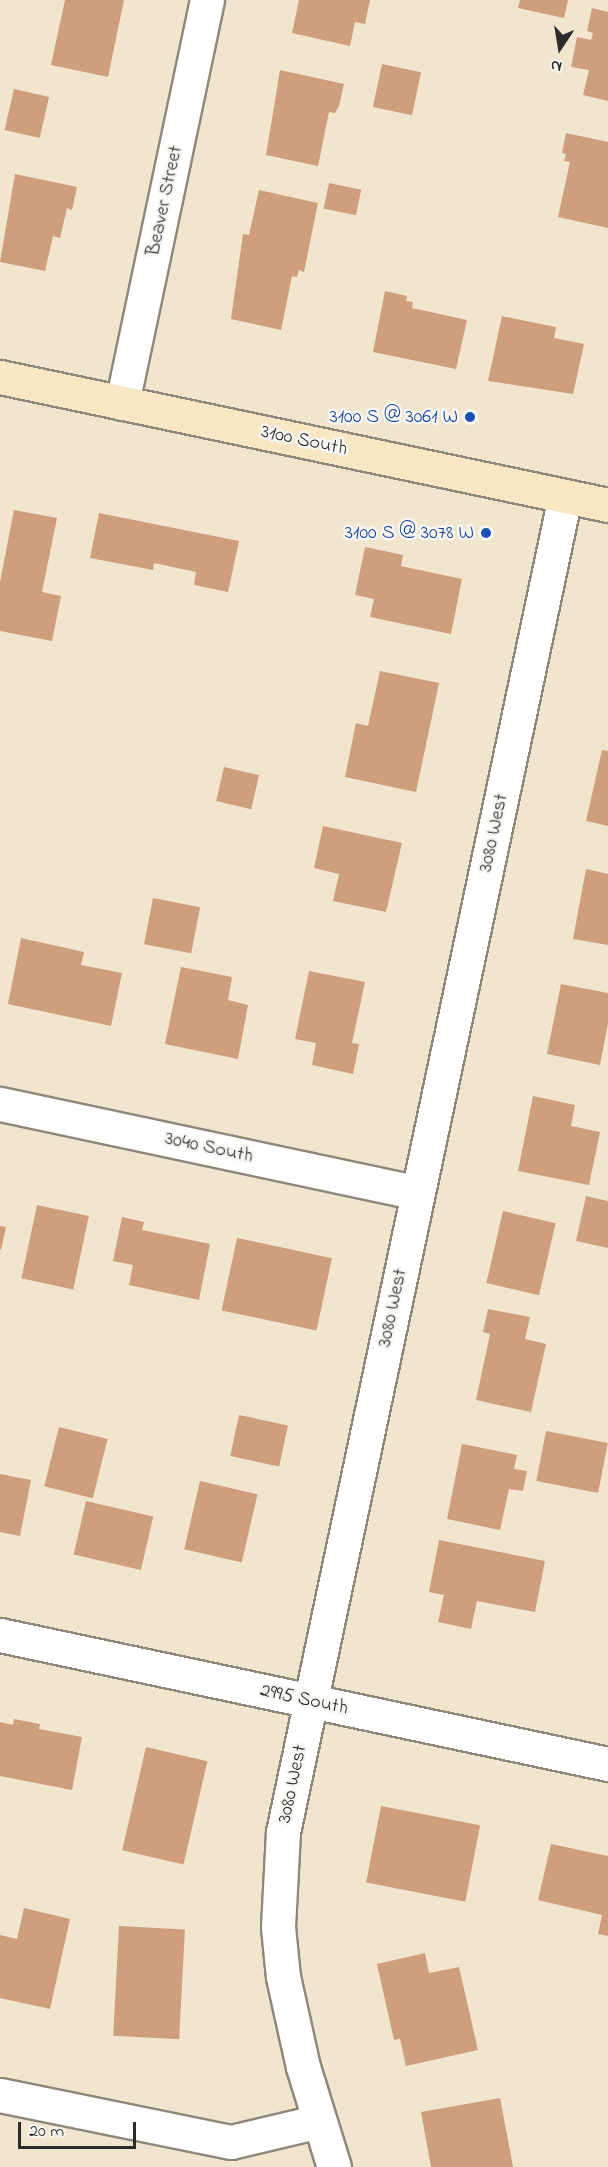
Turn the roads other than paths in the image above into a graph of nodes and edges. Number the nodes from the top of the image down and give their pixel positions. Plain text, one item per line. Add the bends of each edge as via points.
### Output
1 (207, 0) edge
2 (0, 377) edge
3 (122, 403) junction
4 (565, 496) junction
5 (608, 505) edge
6 (0, 1104) edge
7 (417, 1192) junction
8 (0, 1635) edge
9 (310, 1701) junction
10 (608, 1764) edge
11 (0, 2095) edge
12 (320, 2121) junction
13 (334, 2167) edge

1 - 3 street, Beaver Street
2 - 3 main road, 3100 South
3 - 4 main road, 3100 South
4 - 5 main road, 3100 South
4 - 7 street, 3080 West
6 - 7 street, 3040 South
7 - 9 street, 3080 West
8 - 9 street, 2995 South
9 - 10 street, 2995 South
9 - 12 street, 3080 West via 283,1832 278,1927 292,2021
11 - 12 street via 231,2142
12 - 13 street, 3080 West

